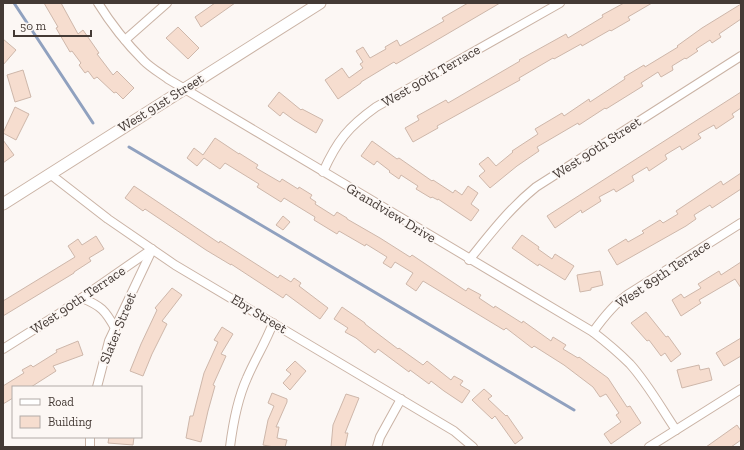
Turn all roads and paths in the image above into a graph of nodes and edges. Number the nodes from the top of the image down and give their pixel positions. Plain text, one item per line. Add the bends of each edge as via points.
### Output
1 (98, 3) edge
2 (167, 3) edge
3 (320, 3) edge
4 (560, 3) edge
5 (124, 40) junction
6 (741, 56) edge
7 (184, 89) junction
8 (323, 172) junction
9 (50, 174) junction
10 (3, 204) edge
11 (741, 223) edge
12 (152, 249) junction
13 (469, 260) junction
14 (82, 298) junction
15 (273, 322) junction
16 (115, 328) junction
17 (593, 332) junction
18 (3, 349) edge
19 (97, 386) edge
20 (741, 389) edge
21 (401, 399) junction
22 (676, 430) junction
23 (230, 447) edge
24 (377, 447) edge
25 (473, 447) edge
26 (649, 447) edge

1 - 5 street, Grandview Drive
2 - 5 street
3 - 7 street, West 91st Street
4 - 8 street, West 90th Terrace via 360,118 340,140
5 - 7 street, Grandview Drive via 145,61
6 - 13 street, West 90th Street via 536,187 501,220
7 - 8 street, Grandview Drive
7 - 9 street, West 91st Street
8 - 13 street, Grandview Drive
9 - 10 street, West 91st Street
9 - 12 street, Eby Street
11 - 17 street, West 89th Terrace via 627,295 612,308
12 - 14 street, West 90th Terrace
12 - 15 street, Eby Street
12 - 16 street, Slater Street
13 - 17 street, Grandview Drive
14 - 16 street via 106,312
14 - 18 street, West 90th Terrace
15 - 21 street, Eby Street
15 - 23 street via 237,404
16 - 19 street, Slater Street
17 - 22 street, Grandview Drive via 631,365
20 - 22 street
21 - 24 street
21 - 25 street, Eby Street via 454,430
22 - 26 street

